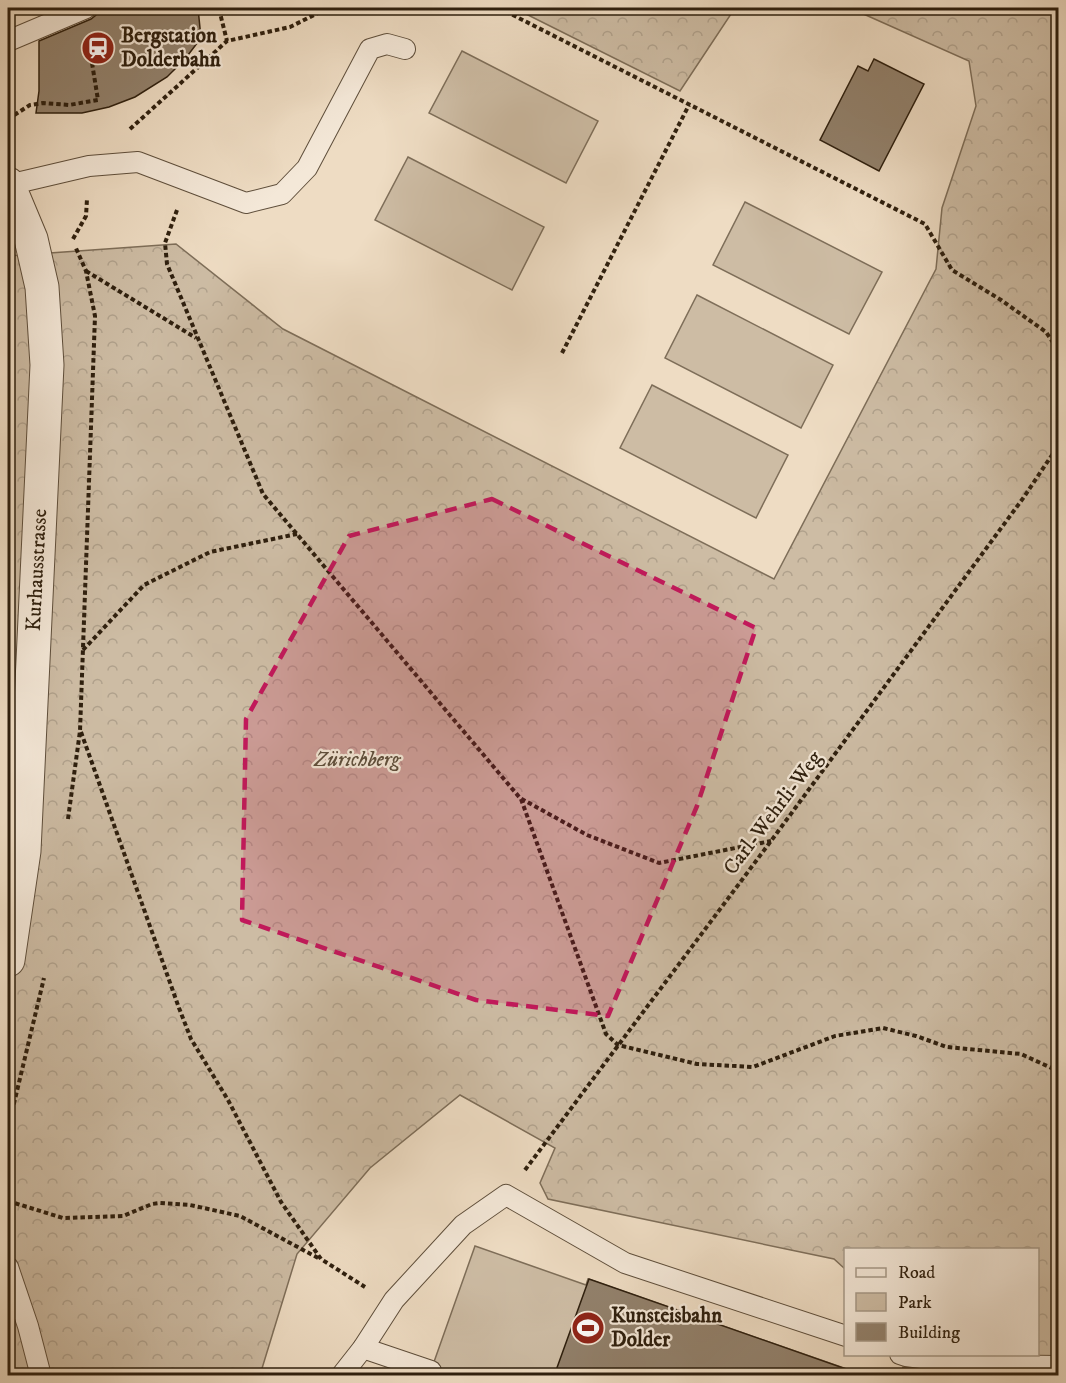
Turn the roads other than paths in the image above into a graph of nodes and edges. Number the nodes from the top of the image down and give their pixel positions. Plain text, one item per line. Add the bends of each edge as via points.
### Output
1 (86, 8) edge
2 (8, 41) edge
3 (405, 49) dead end
4 (8, 185) edge
5 (8, 960) edge
6 (8, 1267) edge
7 (844, 1335) edge
8 (363, 1348) junction
9 (906, 1356) edge
10 (1059, 1366) edge
11 (431, 1371) dead end
12 (41, 1376) edge
13 (341, 1376) edge

1 - 2 lane
3 - 4 lane via 387,44 370,49 307,168 282,194 246,203 138,162 89,166
4 - 5 street, Kurhausstrasse via 31,239 42,287 47,364 24,851
6 - 12 lane
7 - 8 lane via 625,1263 506,1195 463,1225 394,1300
8 - 11 lane
8 - 13 lane
9 - 10 lane via 976,1365

